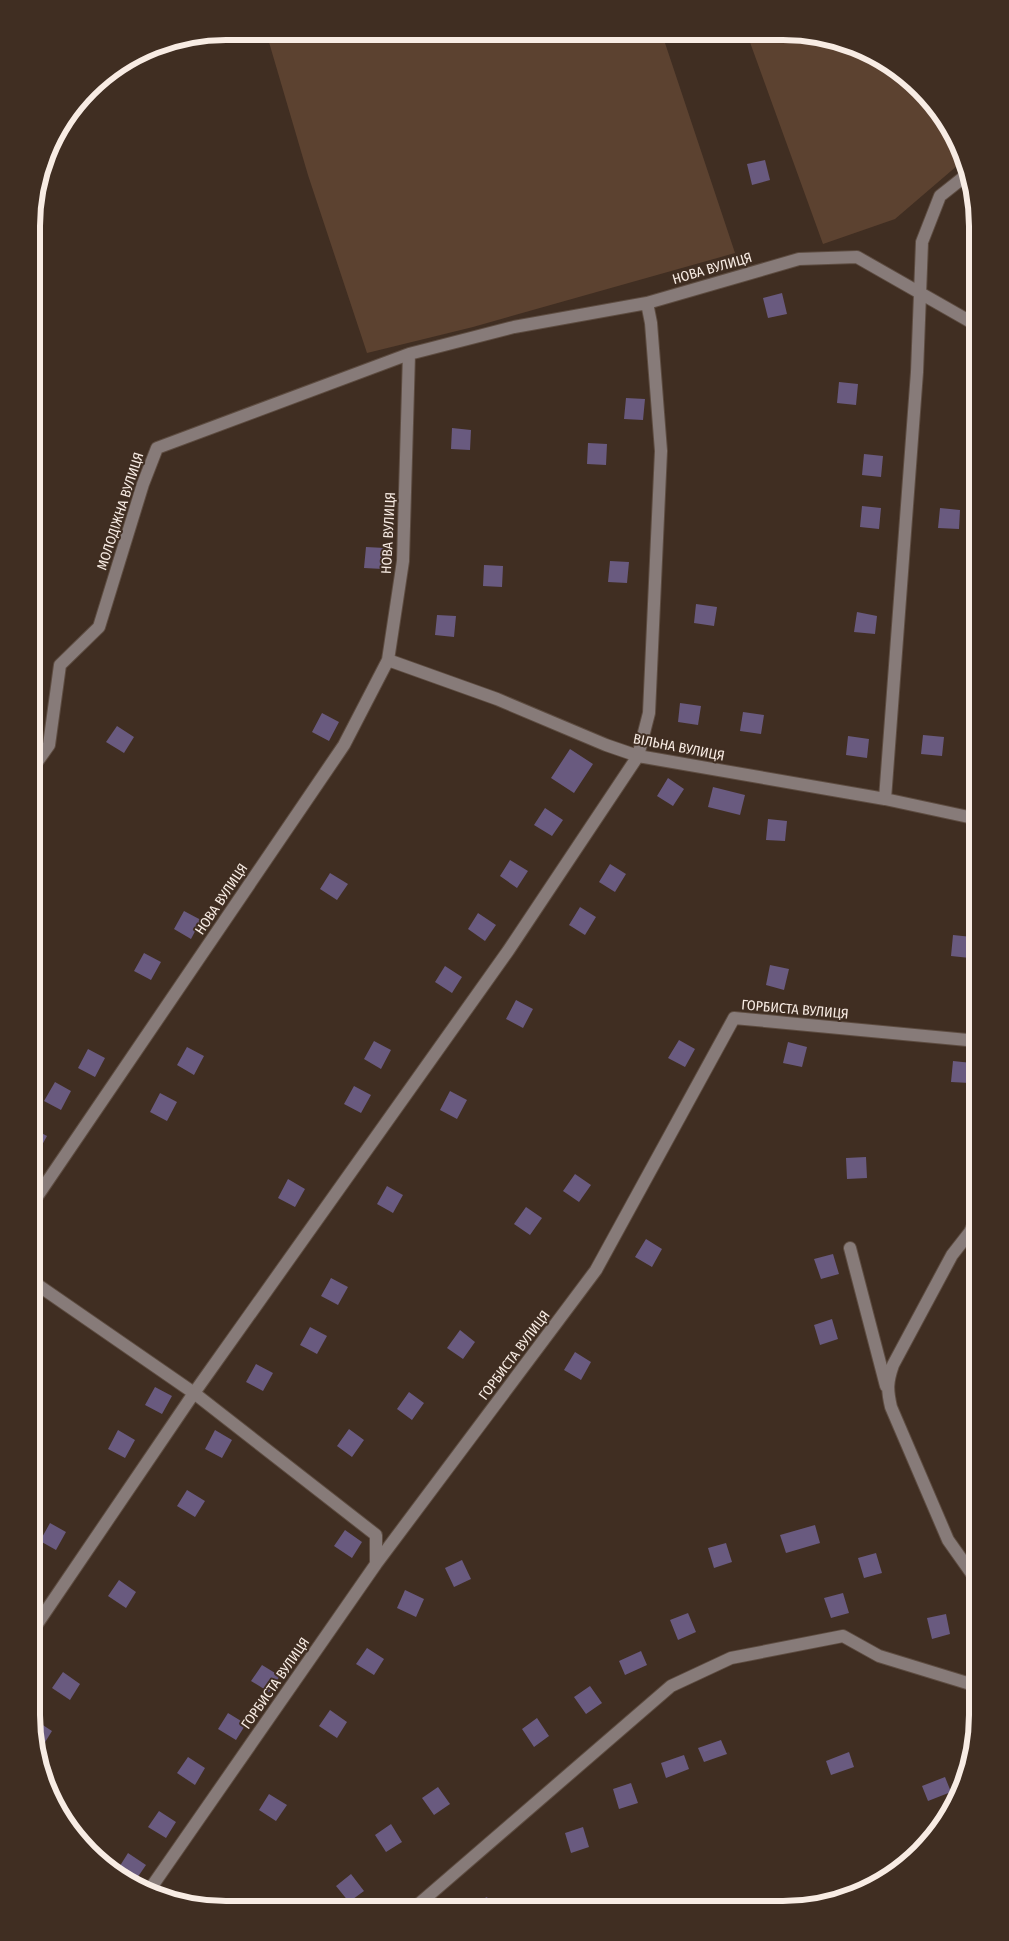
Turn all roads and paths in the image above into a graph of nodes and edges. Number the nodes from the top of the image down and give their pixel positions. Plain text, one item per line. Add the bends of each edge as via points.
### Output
1 (963, 178) edge
2 (920, 293) junction
3 (647, 302) junction
4 (969, 321) edge
5 (409, 354) junction
6 (388, 660) junction
7 (638, 756) junction
8 (40, 758) edge
9 (885, 800) junction
10 (969, 817) edge
11 (969, 1040) edge
12 (40, 1192) edge
13 (969, 1233) edge
14 (850, 1248) dead end
15 (40, 1287) edge
16 (194, 1393) junction
17 (888, 1394) junction
18 (376, 1564) junction
19 (969, 1570) edge
20 (40, 1620) edge
21 (969, 1684) edge
22 (152, 1886) edge
23 (425, 1901) edge

1 - 2 street via 940,196 922,242
2 - 3 street, НОВА ВУЛИЦЯ via 857,257 799,259
2 - 4 street, НОВА ВУЛИЦЯ
2 - 9 street
3 - 5 street, НОВА ВУЛИЦЯ via 514,327
3 - 7 street via 661,451 649,713
5 - 6 street, НОВА ВУЛИЦЯ via 404,561
5 - 8 street, МОЛОДІЖНА ВУЛИЦЯ via 158,448 143,484 99,627 60,665 49,745
6 - 7 street, ВІЛЬНА ВУЛИЦЯ via 497,699 606,746
6 - 12 street, НОВА ВУЛИЦЯ via 344,745
7 - 9 street, ВІЛЬНА ВУЛИЦЯ
7 - 16 street via 508,951
9 - 10 street, ВІЛЬНА ВУЛИЦЯ
11 - 18 street, ГОРБИСТА ВУЛИЦЯ via 734,1018 596,1270
13 - 17 street via 952,1255 893,1365 887,1381
14 - 17 street
15 - 16 street
16 - 18 street via 376,1534
16 - 20 street
17 - 19 street via 891,1408 948,1540
18 - 22 street, ГОРБИСТА ВУЛИЦЯ
21 - 23 street via 879,1656 843,1636 731,1658 671,1686

